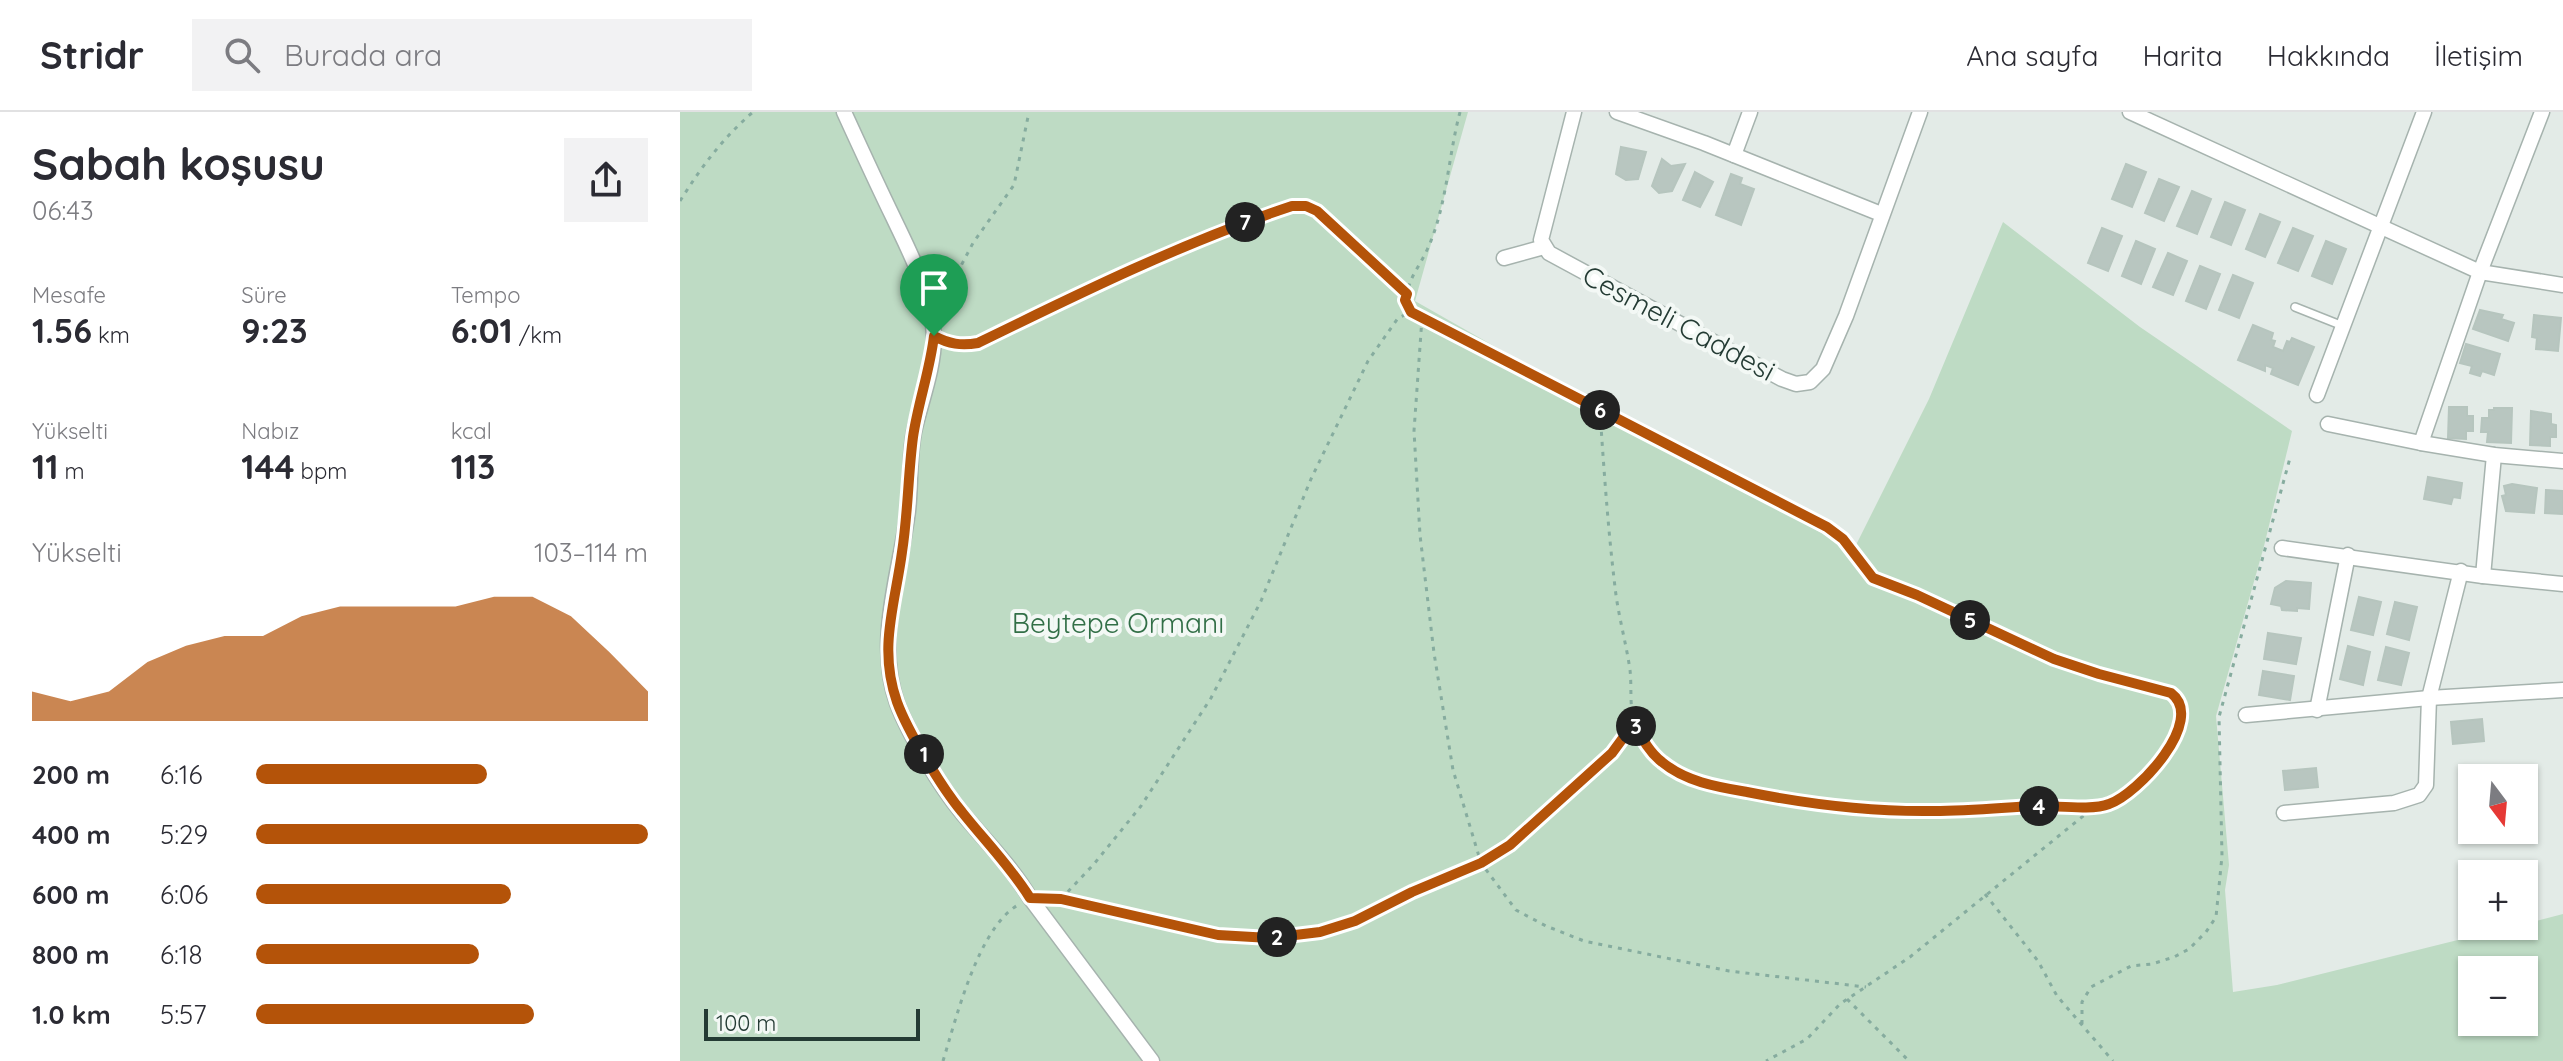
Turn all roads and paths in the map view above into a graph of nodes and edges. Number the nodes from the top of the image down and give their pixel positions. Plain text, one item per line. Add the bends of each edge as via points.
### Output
1 (753, 112) edge
2 (844, 112) edge
3 (1029, 112) edge
4 (1460, 112) edge
5 (1574, 112) edge
6 (1617, 112) edge
7 (1750, 112) edge
8 (1920, 112) edge
9 (2130, 112) edge
10 (2424, 112) edge
11 (2542, 112) edge
12 (1734, 155) junction
13 (680, 201) edge
14 (1881, 214) junction
15 (2380, 227) junction
16 (1544, 247) junction
17 (1504, 258) dead end
18 (2480, 272) junction
19 (2563, 285) edge
20 (1407, 294) junction
21 (2295, 307) dead end
22 (1411, 312) junction
23 (1422, 318) junction
24 (2343, 326) junction
25 (933, 330) junction
26 (2317, 395) dead end
27 (1600, 410) junction
28 (2328, 424) dead end
29 (2421, 443) junction
30 (2494, 455) junction
31 (2290, 458) dead end
32 (2563, 461) edge
33 (2282, 548) dead end
34 (2348, 555) junction
35 (2461, 571) junction
36 (2483, 576) junction
37 (2563, 584) edge
38 (2563, 690) edge
39 (2429, 698) junction
40 (2317, 710) junction
41 (2246, 715) dead end
42 (1634, 723) junction
43 (2093, 808) junction
44 (2284, 813) dead end
45 (1481, 863) junction
46 (1985, 894) junction
47 (1030, 898) junction
48 (1061, 899) junction
49 (1866, 987) junction
50 (1847, 999) junction
51 (2082, 1024) junction
52 (943, 1061) edge
53 (1152, 1061) edge
54 (1766, 1061) edge
55 (1909, 1061) edge
56 (2113, 1061) edge

1 - 13 path via 704,163
2 - 25 street via 907,248
3 - 25 path via 1014,185 973,243
4 - 20 path via 1439,215
5 - 16 street via 1541,240
6 - 12 street
7 - 12 street
8 - 14 street, Cesmeli Caddesi
9 - 15 street
10 - 15 street
11 - 18 street
12 - 14 street
14 - 16 street, Cesmeli Caddesi via 1823,369 1810,382 1796,384
15 - 18 street
15 - 24 street
16 - 17 street
18 - 19 street
18 - 29 street
20 - 22 path
20 - 25 path via 1317,211 1292,206 1154,260 978,343 947,343
21 - 24 lane
22 - 23 path
22 - 48 path via 1398,318 1368,361 1311,479 1261,601 1211,698 1141,806
23 - 27 path
23 - 45 path via 1414,431 1420,535 1453,770
24 - 26 street
25 - 47 street via 913,436 888,657 897,702 922,752
27 - 42 path
27 - 43 path via 1827,527 1873,578 2054,659 2179,699 2179,727 2153,771 2111,804
28 - 29 street
29 - 30 street
30 - 32 street
30 - 36 street
31 - 51 path via 2219,717 2222,856 2216,917 2182,953 2131,966 2091,987 2082,1002
33 - 34 street
34 - 35 street
34 - 40 street
35 - 36 street
35 - 39 street
36 - 37 street
38 - 39 street
39 - 40 street
39 - 44 street via 2426,785 2419,795 2394,803
40 - 41 street
42 - 43 path via 1663,764 1707,784 1769,797 1931,811
42 - 45 path via 1612,753 1510,845
43 - 46 path
45 - 48 path via 1355,921 1270,938 1218,935
45 - 49 path via 1516,910 1584,941 1729,971
46 - 49 path
46 - 51 path
47 - 48 path
47 - 52 path via 1009,910 991,935 967,982
47 - 53 street
49 - 50 path
50 - 54 path via 1807,1039
50 - 55 path
51 - 56 path

